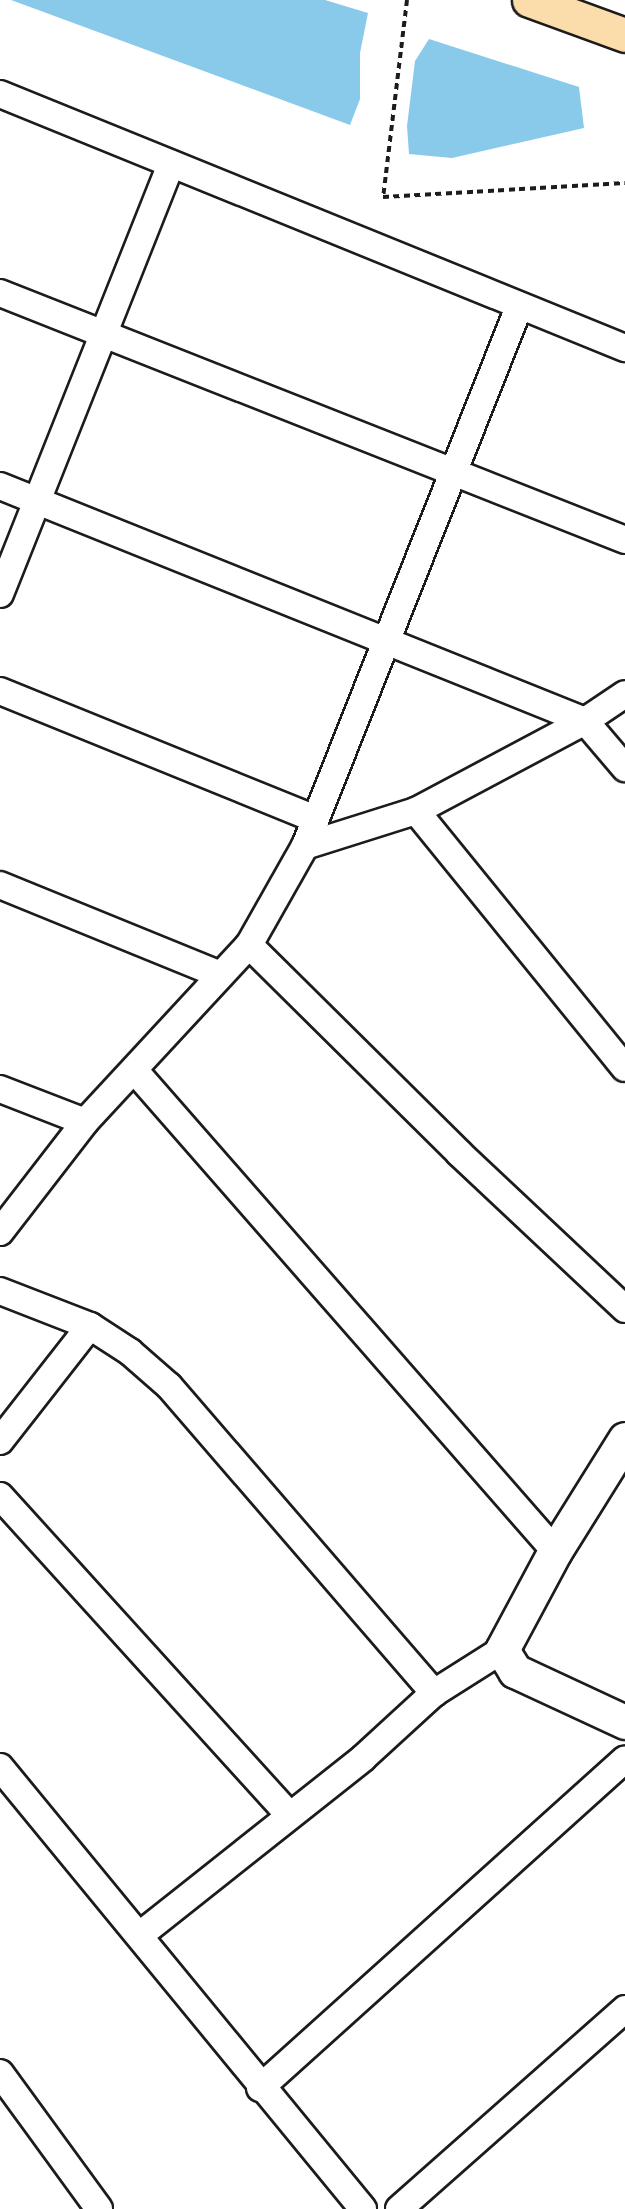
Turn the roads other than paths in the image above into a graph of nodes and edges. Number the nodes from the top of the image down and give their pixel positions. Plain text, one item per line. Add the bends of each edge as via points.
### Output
1 (529, 0) edge
2 (625, 35) edge
3 (0, 94) edge
4 (171, 164) junction
5 (0, 293) edge
6 (519, 308) junction
7 (103, 336) junction
8 (625, 348) edge
9 (453, 475) junction
10 (0, 486) edge
11 (37, 500) junction
12 (625, 540) edge
13 (0, 594) edge
14 (386, 639) junction
15 (0, 692) edge
16 (625, 694) edge
17 (585, 722) junction
18 (625, 768) edge
19 (416, 811) junction
20 (315, 819) junction
21 (305, 846) junction
22 (0, 885) edge
23 (249, 945) junction
24 (220, 975) junction
25 (625, 1068) edge
26 (135, 1071) junction
27 (0, 1089) edge
28 (84, 1122) junction
29 (0, 1233) edge
30 (0, 1290) edge
31 (625, 1309) edge
32 (90, 1326) junction
33 (625, 1438) edge
34 (0, 1441) edge
35 (0, 1496) edge
36 (555, 1551) junction
37 (502, 1650) junction
38 (434, 1693) junction
39 (625, 1722) edge
40 (625, 1759) edge
41 (0, 1767) edge
42 (289, 1815) junction
43 (140, 1935) junction
44 (625, 2009) edge
45 (0, 2073) edge
46 (260, 2088) junction
47 (99, 2209) edge
48 (363, 2209) edge
49 (399, 2209) edge

1 - 2 main road
3 - 4 street
4 - 6 street
4 - 7 street
5 - 7 street
6 - 8 street
6 - 9 street
7 - 9 street
7 - 11 street
9 - 12 street
9 - 14 street
10 - 11 street
11 - 13 street
11 - 14 street
14 - 17 street
14 - 20 street
15 - 20 street
16 - 17 street
17 - 18 street
17 - 19 street
19 - 21 street
19 - 25 street
20 - 21 street
21 - 23 street
22 - 24 street
23 - 24 street
23 - 31 street via 459,1153
24 - 26 street
26 - 28 street
26 - 36 street
27 - 28 street
28 - 29 street
30 - 32 street
32 - 34 street
32 - 38 street via 130,1352 168,1386
33 - 36 street
35 - 42 street
36 - 37 street
37 - 38 street
37 - 39 street via 515,1671
38 - 42 street via 363,1758
40 - 46 street
41 - 43 street
42 - 43 street
43 - 46 street
44 - 49 street
45 - 47 street
46 - 48 street

